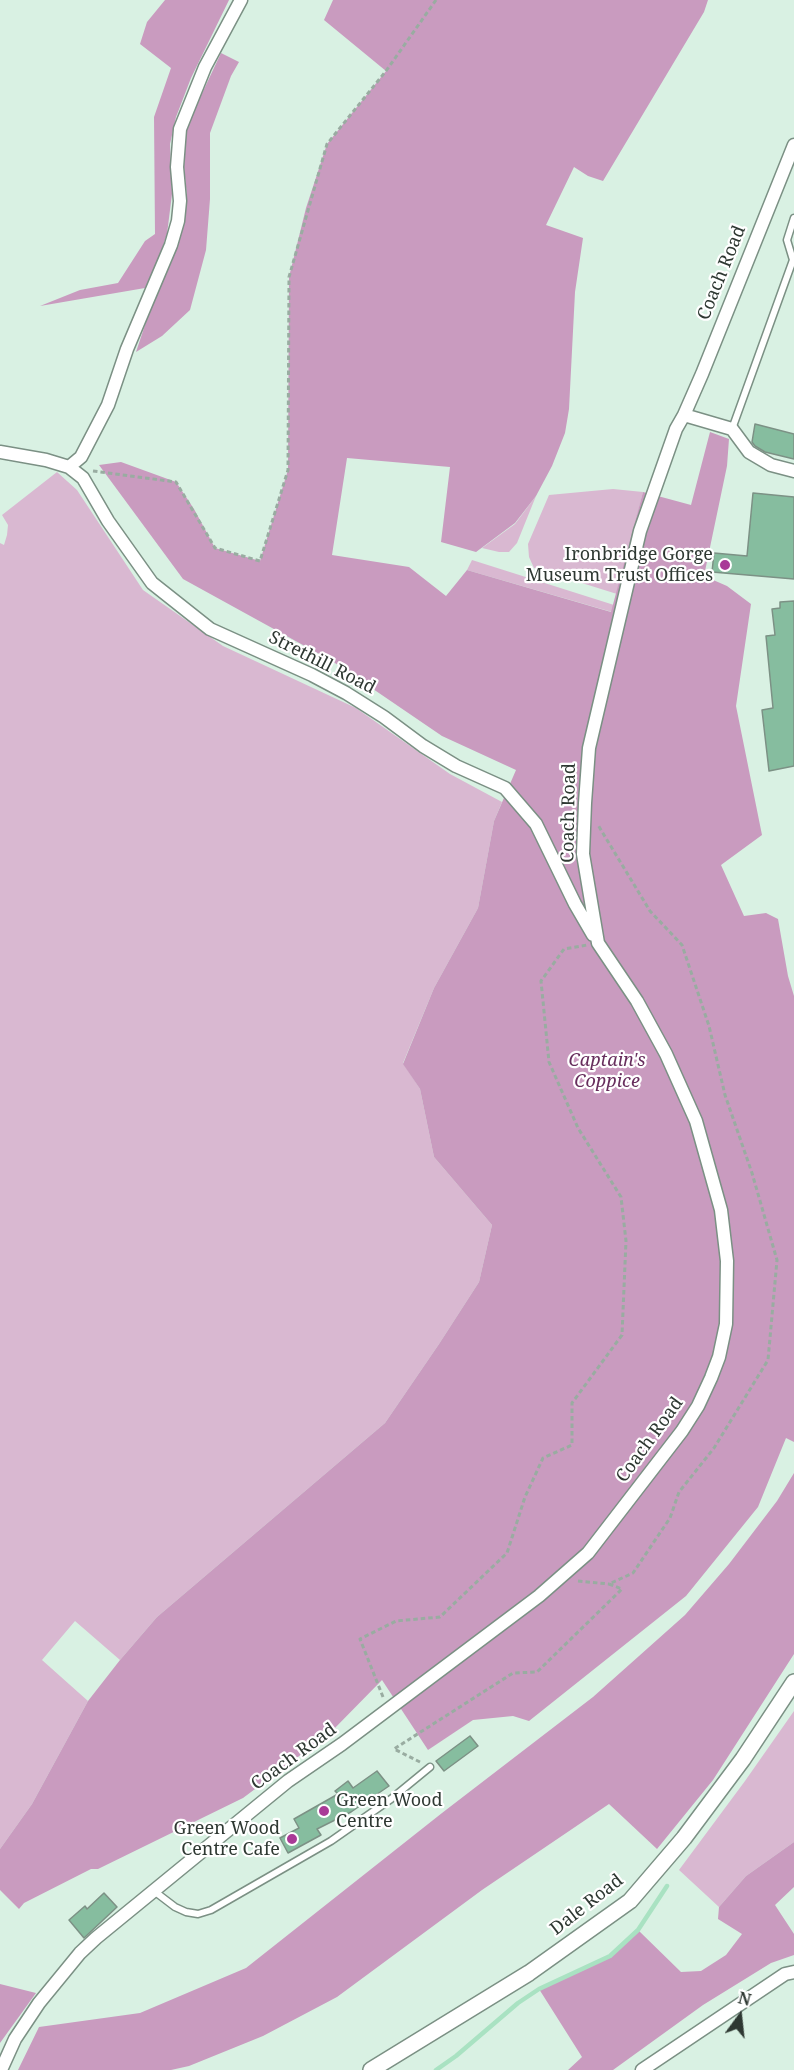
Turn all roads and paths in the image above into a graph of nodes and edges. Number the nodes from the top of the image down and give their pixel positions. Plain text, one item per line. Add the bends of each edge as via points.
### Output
1 (241, 0) edge
2 (436, 0) edge
3 (794, 145) edge
4 (794, 218) edge
5 (684, 416) junction
6 (732, 429) junction
7 (0, 452) edge
8 (69, 467) junction
9 (794, 471) edge
10 (585, 803) junction
11 (598, 943) junction
12 (564, 1575) junction
13 (609, 1584) junction
14 (794, 1682) edge
15 (388, 1709) junction
16 (430, 1767) joint
17 (153, 1891) junction
18 (794, 1972) edge
19 (1, 2070) edge
20 (371, 2070) edge
21 (642, 2070) edge

1 - 8 street via 205,67 180,129 180,201 171,245 108,405 81,457
2 - 8 path via 327,144 289,277 288,470 260,561 215,548 176,483
3 - 5 street, Coach Road
4 - 6 lane via 787,240 793,260
5 - 6 street
5 - 10 street, Coach Road via 676,429 635,551 589,748
6 - 9 street via 749,452 771,465
7 - 8 street
8 - 11 street, Strethill Road via 83,478 108,521 153,583 210,628 346,693 456,766 505,788 536,825
10 - 11 street, Coach Road via 583,854
10 - 13 path via 650,911 682,945 777,1260 768,1360 714,1448 679,1492 670,1518 633,1573
11 - 12 street, Coach Road via 638,1001 696,1121 721,1210 728,1262 726,1324 711,1378 682,1431 588,1553
11 - 15 path via 564,949 541,981 549,1062 578,1128 621,1197 626,1241 622,1335 572,1403 572,1445 543,1458 525,1497 507,1553 440,1617 396,1621 360,1639
12 - 13 path via 578,1581
12 - 15 street, Coach Road
13 - 16 path via 622,1589 537,1672 513,1673 394,1749
14 - 20 street, Dale Road via 684,1838 630,1901 529,1973
15 - 17 street, Coach Road via 288,1781
16 - 17 lane via 331,1841 211,1910 186,1912
17 - 19 street, Coach Road via 65,1970 21,2030
18 - 21 street via 778,1978

